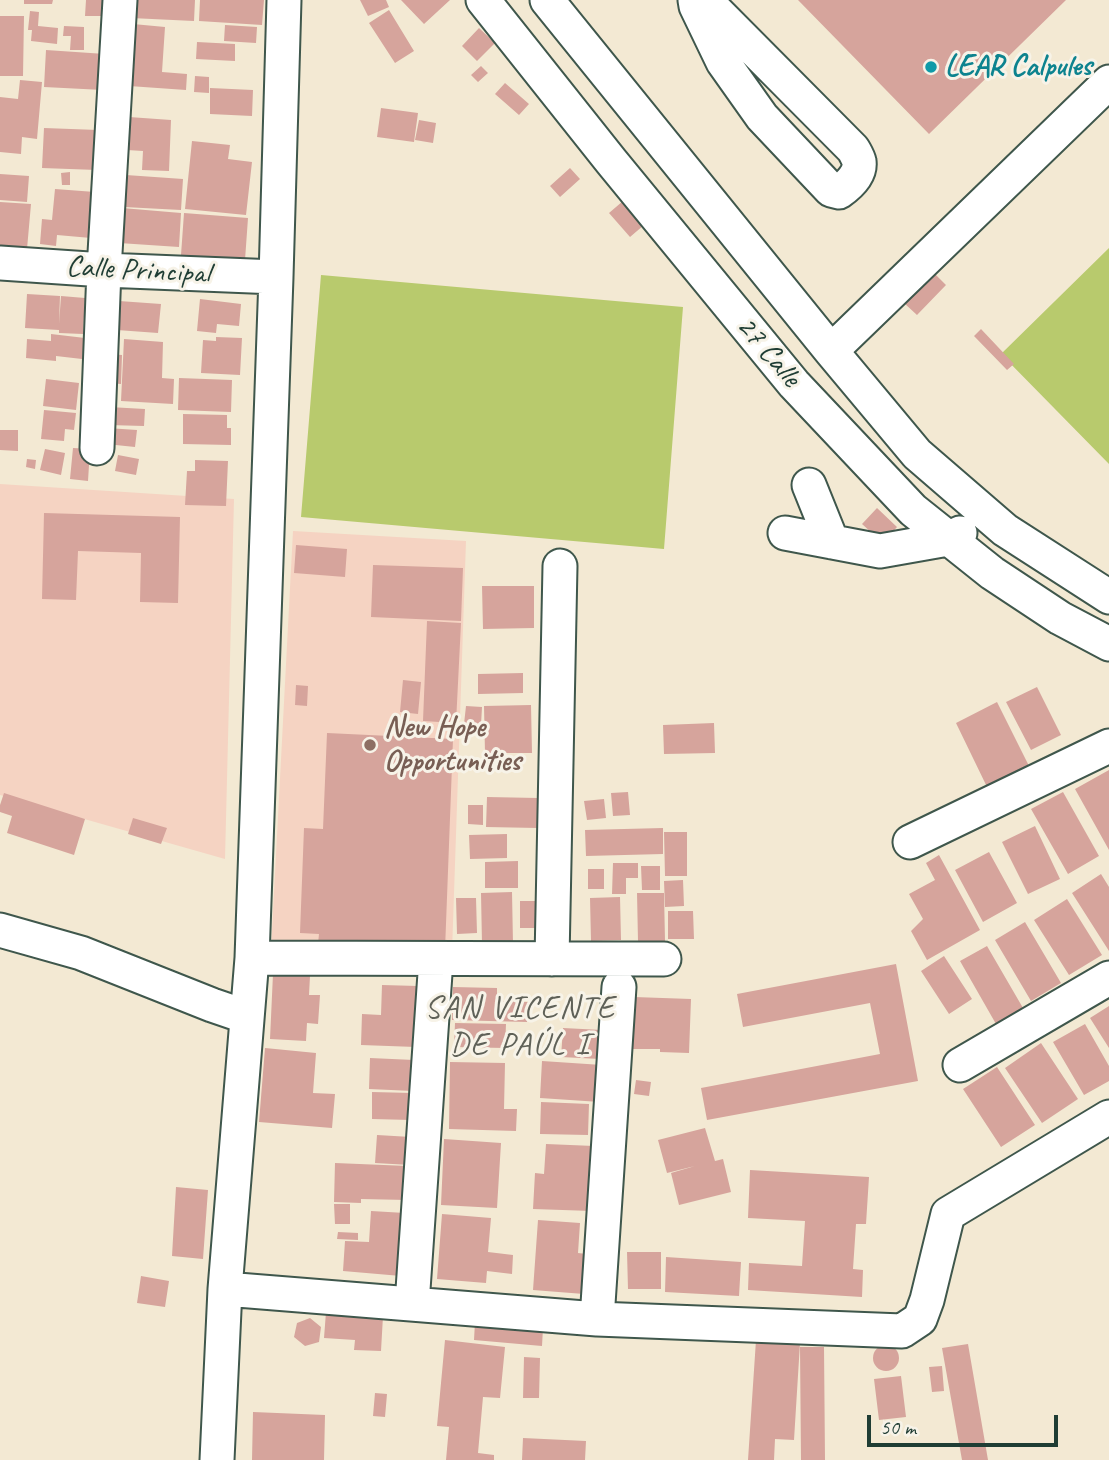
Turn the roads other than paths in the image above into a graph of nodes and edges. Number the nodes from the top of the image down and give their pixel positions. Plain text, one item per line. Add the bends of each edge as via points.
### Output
1 (120, 0) edge
2 (284, 0) edge
3 (483, 0) edge
4 (547, 0) edge
5 (695, 0) edge
6 (705, 0) edge
7 (1109, 82) edge
8 (0, 263) edge
9 (104, 270) junction
10 (276, 277) junction
11 (831, 351) junction
12 (904, 438) junction
13 (97, 448) dead end
14 (872, 467) junction
15 (809, 485) dead end
16 (990, 517) junction
17 (785, 533) dead end
18 (948, 539) junction
19 (832, 542) junction
20 (560, 565) dead end
21 (1109, 597) edge
22 (1109, 644) edge
23 (1109, 746) edge
24 (910, 842) dead end
25 (0, 930) edge
26 (251, 958) junction
27 (436, 959) junction
28 (552, 959) junction
29 (664, 960) dead end
30 (1109, 978) edge
31 (619, 987) dead end
32 (247, 1017) junction
33 (960, 1065) dead end
34 (1109, 1116) edge
35 (225, 1289) junction
36 (412, 1304) junction
37 (597, 1319) junction
38 (217, 1460) edge

1 - 9 street
2 - 10 street
3 - 14 street, 27 Calle via 794,384
4 - 11 street, 27 Calle
5 - 6 street via 723,62 762,117 831,191 848,186 859,160 853,149
7 - 11 street
8 - 9 street, Calle Principal
9 - 10 street, Calle Principal
9 - 13 street
10 - 26 street
11 - 12 street, 27 Calle
12 - 14 street
12 - 16 street, 27 Calle
14 - 18 street, 27 Calle
15 - 19 street
16 - 18 street
16 - 21 street, 27 Calle
17 - 19 street
18 - 19 street via 880,551
18 - 22 street, 27 Calle via 1060,618
20 - 28 street
23 - 24 street
25 - 32 street via 81,953
26 - 27 street
26 - 32 street
27 - 28 street
27 - 36 street
28 - 29 street
30 - 33 street
31 - 37 street
32 - 35 street
34 - 37 street via 948,1214 920,1319 902,1331
35 - 36 street
35 - 38 street
36 - 37 street

